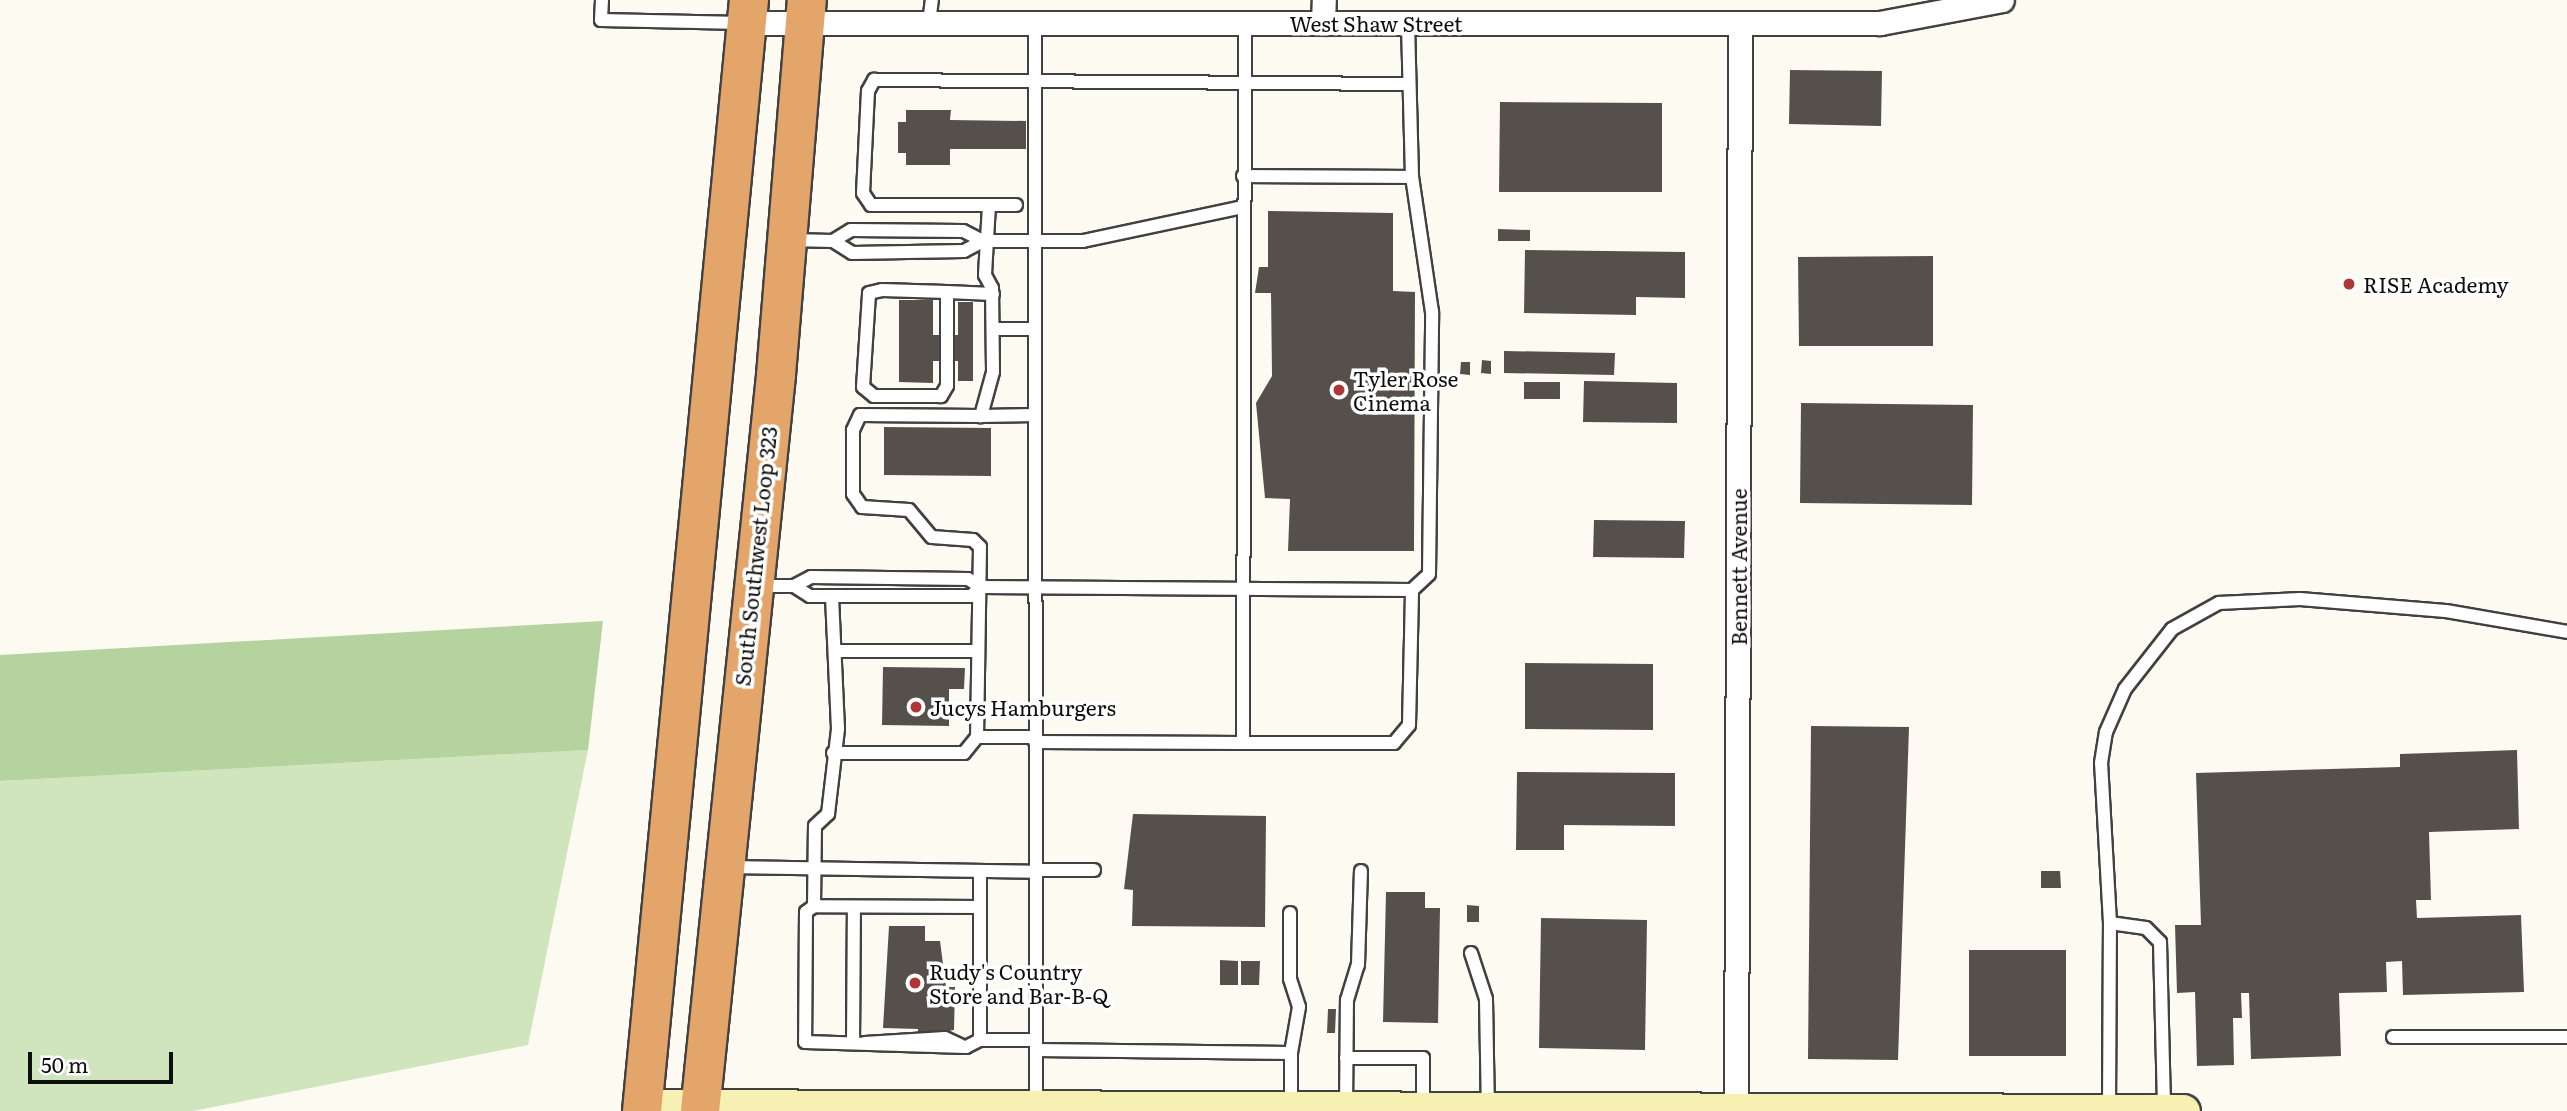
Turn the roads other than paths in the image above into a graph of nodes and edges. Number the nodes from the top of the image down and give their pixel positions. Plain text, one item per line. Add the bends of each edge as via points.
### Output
1 (602, 0) edge
2 (1324, 0) edge
3 (2002, 0) edge
4 (748, 11) edge
5 (806, 11) edge
6 (930, 11) edge
7 (1245, 22) junction
8 (1035, 23) junction
9 (1323, 23) junction
10 (1408, 23) junction
11 (1740, 24) junction
12 (1244, 82) junction
13 (1035, 83) junction
14 (1409, 84) junction
15 (1243, 176) junction
16 (1412, 177) junction
17 (989, 205) junction
18 (1016, 205) dead end
19 (1243, 207) junction
20 (785, 240) junction
21 (833, 241) junction
22 (985, 241) junction
23 (1035, 241) junction
24 (947, 292) junction
25 (993, 294) junction
26 (993, 329) junction
27 (1035, 329) junction
28 (1035, 415) junction
29 (981, 416) junction
30 (751, 586) junction
31 (794, 586) junction
32 (981, 587) junction
33 (1035, 587) junction
34 (1242, 587) junction
35 (1412, 590) junction
36 (832, 596) junction
37 (2567, 632) edge
38 (838, 651) junction
39 (977, 651) junction
40 (977, 737) junction
41 (1035, 740) junction
42 (1243, 743) junction
43 (833, 752) junction
44 (723, 867) junction
45 (814, 869) junction
46 (1094, 870) dead end
47 (1361, 870) dead end
48 (980, 871) junction
49 (1035, 871) junction
50 (814, 906) junction
51 (854, 907) junction
52 (980, 908) junction
53 (1290, 913) dead end
54 (2110, 923) junction
55 (1471, 953) dead end
56 (2393, 1037) dead end
57 (2567, 1037) edge
58 (980, 1040) junction
59 (858, 1043) junction
60 (1036, 1045) junction
61 (1290, 1053) junction
62 (1346, 1058) junction
63 (1036, 1107) junction
64 (643, 1108) edge
65 (700, 1109) edge
66 (950, 1109) edge
67 (1298, 1109) edge
68 (1346, 1109) junction
69 (1423, 1109) junction
70 (2109, 1109) edge
71 (1151, 1110) edge
72 (1471, 1110) edge
73 (1601, 1111) edge
74 (1736, 1111) edge
75 (2164, 1111) edge
76 (2183, 1111) edge

1 - 4 lane via 601,20
2 - 9 street
3 - 11 street, West Shaw Street via 1880,23
4 - 5 street, West Shaw Street
4 - 64 highway
5 - 6 street, West Shaw Street
5 - 20 highway, South Southwest Loop 323
6 - 8 street, West Shaw Street
7 - 8 street, West Shaw Street
7 - 9 street, West Shaw Street
7 - 12 lane
8 - 13 lane
9 - 10 street, West Shaw Street
10 - 11 street, West Shaw Street
10 - 14 lane
11 - 74 street, Bennett Avenue
12 - 13 lane
12 - 14 lane
12 - 15 lane
13 - 17 lane via 893,78 874,80 867,90 863,193 871,205
13 - 23 lane
14 - 16 lane
15 - 16 lane
15 - 19 lane
16 - 35 lane via 1432,312 1434,394 1429,574
17 - 18 lane
17 - 22 lane
19 - 23 lane via 1100,238
19 - 34 lane
20 - 21 lane
20 - 30 highway, South Southwest Loop 323
21 - 22 lane via 851,230 962,231
21 - 22 lane via 852,253 964,251
22 - 23 lane
22 - 25 lane via 985,275
23 - 27 lane
24 - 24 lane via 869,293 863,302 863,387 874,396 941,396 947,386
24 - 25 lane
25 - 26 lane
26 - 27 lane
26 - 29 lane via 993,372
27 - 28 lane
28 - 29 lane
28 - 33 lane
29 - 32 lane via 860,415 853,443 853,494 862,507 909,510 932,537 973,540 980,547
30 - 31 lane
30 - 44 highway, South Southwest Loop 323
31 - 32 lane via 811,577 968,579
31 - 36 lane via 810,596
32 - 33 lane
32 - 36 lane via 971,596
32 - 39 lane
33 - 34 lane
33 - 41 lane
34 - 35 lane
34 - 42 lane
35 - 42 lane via 1409,725 1394,743
36 - 38 lane
37 - 54 lane via 2336,600 2242,599 2196,613 2147,657 2106,732 2101,796
38 - 39 lane
38 - 43 lane
39 - 40 lane
40 - 41 lane
40 - 43 lane via 964,753
41 - 42 lane
41 - 49 lane
43 - 45 lane via 828,814 815,826
44 - 45 lane
44 - 65 highway, South Southwest Loop 323
45 - 48 lane
45 - 50 lane
46 - 49 lane
47 - 62 lane
48 - 49 lane
48 - 52 lane
49 - 60 lane
50 - 51 lane
50 - 59 lane via 806,912 805,1042
51 - 52 lane
51 - 59 lane
52 - 58 lane
53 - 61 lane via 1290,979 1299,1007
54 - 70 lane
54 - 75 lane via 2154,933 2162,951
55 - 72 lane via 1486,999
56 - 57 lane
58 - 59 lane via 966,1047
58 - 60 lane
60 - 61 lane
60 - 63 lane
61 - 67 lane
62 - 68 lane
62 - 69 lane via 1423,1058
63 - 66 street
63 - 71 street
64 - 65 street
65 - 66 street
67 - 68 street
67 - 71 street
68 - 69 street
69 - 72 street
70 - 74 street
70 - 75 street
72 - 73 street
73 - 74 street
75 - 76 street

